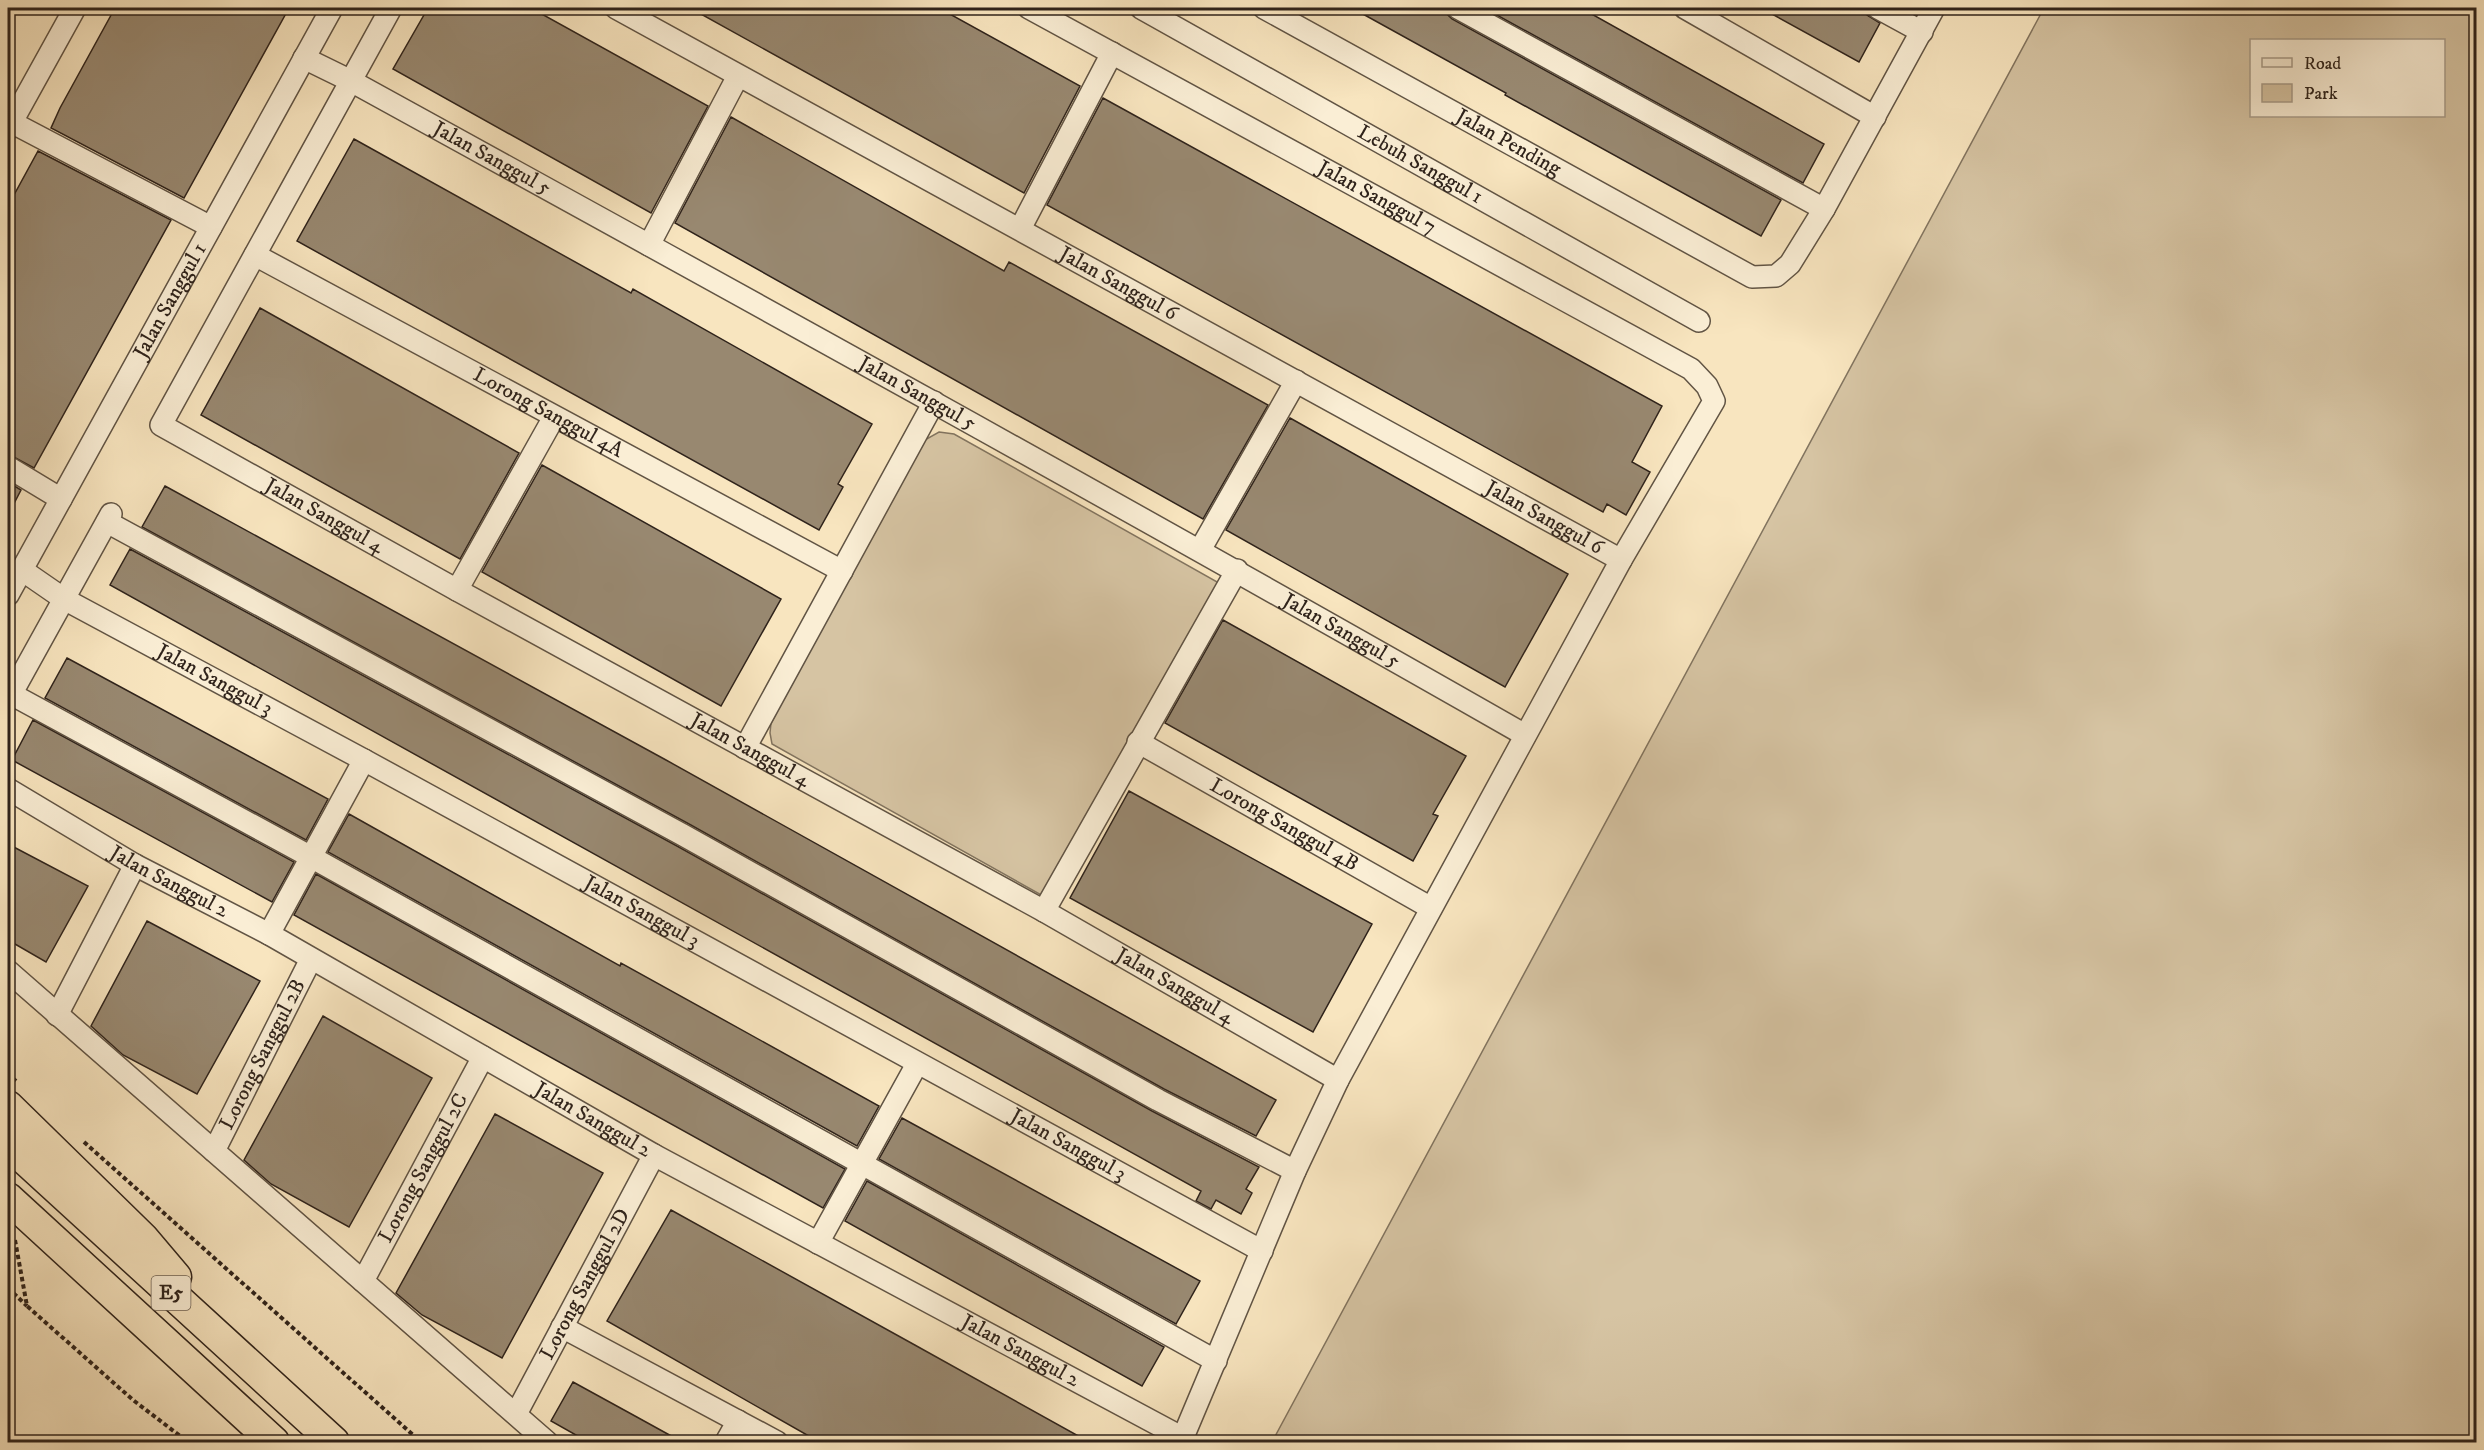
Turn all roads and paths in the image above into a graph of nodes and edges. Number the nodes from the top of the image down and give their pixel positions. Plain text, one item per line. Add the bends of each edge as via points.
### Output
1 (75, 8) edge
2 (332, 8) edge
3 (392, 8) edge
4 (616, 8) edge
5 (1029, 8) edge
6 (1141, 8) edge
7 (1264, 8) edge
8 (1458, 8) edge
9 (1685, 8) edge
10 (1878, 8) edge
11 (1934, 8) edge
12 (1922, 32) junction
13 (1112, 53) junction
14 (304, 58) junction
15 (738, 76) junction
16 (351, 81) junction
17 (1875, 117) junction
18 (9, 125) edge
19 (1824, 209) junction
20 (211, 227) junction
21 (1020, 229) junction
22 (649, 245) junction
23 (255, 255) junction
24 (1699, 321) dead end
25 (1296, 381) junction
26 (934, 402) junction
27 (554, 417) junction
28 (8, 467) edge
29 (61, 499) junction
30 (1200, 550) junction
31 (1621, 560) junction
32 (22, 570) junction
33 (1237, 570) junction
34 (842, 571) junction
35 (457, 590) junction
36 (8, 595) edge
37 (64, 599) junction
38 (9, 697) edge
39 (1525, 735) junction
40 (1138, 742) junction
41 (745, 748) junction
42 (364, 760) junction
43 (8, 789) edge
44 (311, 857) junction
45 (135, 865) junction
46 (1431, 908) junction
47 (1044, 911) junction
48 (269, 934) junction
49 (310, 959) junction
50 (8, 971) edge
51 (57, 1016) junction
52 (483, 1057) junction
53 (917, 1064) junction
54 (8, 1074) edge
55 (1338, 1080) junction
56 (12, 1094) edge
57 (78, 1136) dead end
58 (8, 1144) edge
59 (214, 1151) junction
60 (654, 1155) junction
61 (862, 1164) junction
62 (1295, 1171) junction
63 (8, 1198) edge
64 (818, 1243) junction
65 (1262, 1251) junction
66 (363, 1281) junction
67 (8, 1288) edge
68 (27, 1306) junction
69 (562, 1327) junction
70 (1216, 1360) junction
71 (257, 1372) junction
72 (516, 1414) junction
73 (738, 1421) junction
74 (1182, 1440) edge
75 (188, 1443) edge
76 (274, 1443) edge
77 (334, 1443) edge
78 (421, 1443) edge
79 (547, 1443) edge
80 (726, 1443) edge
81 (777, 1443) edge

1 - 18 street
2 - 14 street, Jalan Sanggul 1
3 - 16 street
4 - 15 street, Jalan Sanggul 6
5 - 13 street, Jalan Sanggul 7
6 - 24 street, Lebuh Sanggul 1
7 - 19 street, Jalan Pending via 1752,277 1776,276 1790,264
8 - 19 street
9 - 17 street
10 - 12 street
11 - 12 street
12 - 17 street
13 - 21 street
13 - 31 street, Jalan Sanggul 7 via 1691,369 1707,386 1714,401
14 - 16 street, Jalan Sanggul 5
14 - 20 street, Jalan Sanggul 1
15 - 21 street, Jalan Sanggul 6
15 - 22 street
16 - 22 street, Jalan Sanggul 5
16 - 23 street
17 - 19 street
18 - 20 street
20 - 29 street, Jalan Sanggul 1
21 - 25 street, Jalan Sanggul 6
22 - 26 street, Jalan Sanggul 5
23 - 27 street, Lorong Sanggul 4A
23 - 35 street, Jalan Sanggul 4 via 161,425
25 - 30 street
25 - 31 street, Jalan Sanggul 6
26 - 30 street, Jalan Sanggul 5
26 - 34 street
27 - 34 street, Lorong Sanggul 4A
27 - 35 street
28 - 29 street
29 - 32 street, Jalan Sanggul 1
30 - 33 street, Jalan Sanggul 5
31 - 39 street
32 - 36 street, Jalan Sanggul 1
32 - 37 street, Jalan Sanggul 3
33 - 39 street, Jalan Sanggul 5
33 - 40 street
34 - 41 street
35 - 41 street, Jalan Sanggul 4
37 - 38 street
37 - 42 street, Jalan Sanggul 3
37 - 62 street via 109,518 1158,1100
38 - 44 street
39 - 46 street
40 - 46 street, Lorong Sanggul 4B
40 - 47 street
41 - 47 street, Jalan Sanggul 4
42 - 44 street
42 - 53 street, Jalan Sanggul 3
43 - 45 street, Jalan Sanggul 2
44 - 48 street
44 - 61 street
45 - 48 street, Jalan Sanggul 2
45 - 51 street
46 - 55 street
47 - 55 street, Jalan Sanggul 4
48 - 49 street, Jalan Sanggul 2
49 - 52 street, Jalan Sanggul 2
49 - 59 street, Lorong Sanggul 2B
50 - 51 street
51 - 59 street
52 - 60 street, Jalan Sanggul 2
52 - 66 street, Lorong Sanggul 2C
53 - 61 street
53 - 65 street, Jalan Sanggul 3
54 - 56 path
55 - 62 street
56 - 71 highway via 143,1238
57 - 78 path
58 - 71 highway, E5
59 - 66 street
60 - 64 street, Jalan Sanggul 2
60 - 69 street, Lorong Sanggul 2D
61 - 64 street
61 - 70 street
62 - 65 street
63 - 68 path
63 - 76 highway, E5
64 - 74 street, Jalan Sanggul 2
65 - 70 street
66 - 72 street
67 - 68 path
68 - 75 path via 133,1401
69 - 72 street, Lorong Sanggul 2D
69 - 73 street
70 - 74 street
71 - 77 highway, E5
72 - 79 street
73 - 80 street
73 - 81 street

